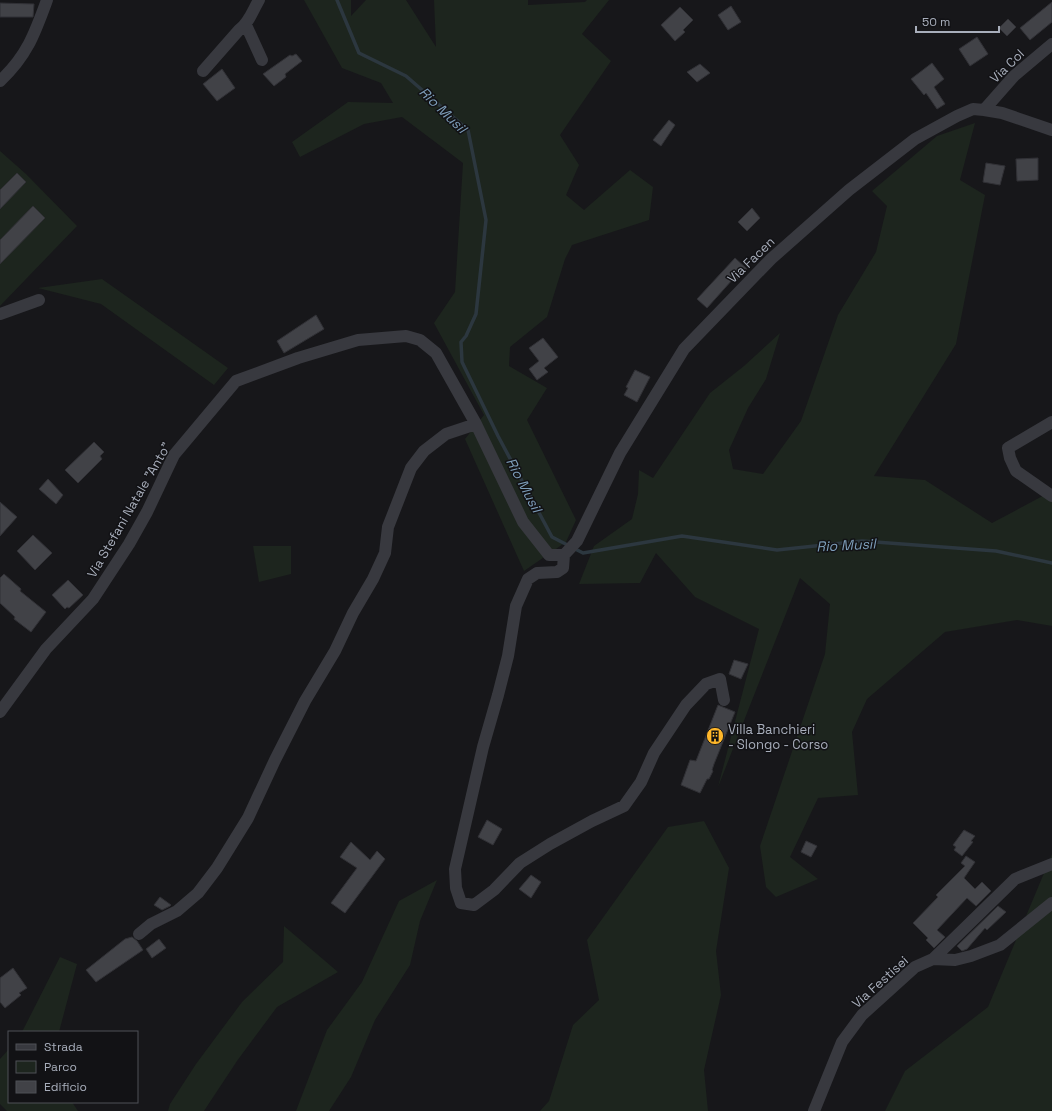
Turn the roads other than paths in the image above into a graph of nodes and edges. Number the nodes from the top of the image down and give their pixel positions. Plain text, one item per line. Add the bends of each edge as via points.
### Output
1 (47, 0) edge
2 (259, 0) edge
3 (246, 25) junction
4 (1052, 44) edge
5 (262, 60) dead end
6 (203, 71) dead end
7 (0, 81) edge
8 (984, 110) junction
9 (1052, 130) edge
10 (39, 300) dead end
11 (0, 314) edge
12 (1052, 422) edge
13 (476, 424) junction
14 (1052, 496) edge
15 (564, 555) junction
16 (724, 700) dead end
17 (0, 712) edge
18 (1052, 864) edge
19 (1052, 903) edge
20 (139, 934) dead end
21 (933, 959) junction
22 (814, 1111) edge

1 - 7 street via 26,52
2 - 3 street
3 - 5 street
3 - 6 street
4 - 8 street, Via Col via 1014,76
8 - 9 street, Via Facen via 1002,113
8 - 15 street, Via Facen via 973,109 914,139 771,259 689,343 620,453 577,541
10 - 11 street
12 - 14 street via 1008,448 1016,471
13 - 15 street, Via Stefani Natale "Anto" via 523,522 549,555
13 - 17 street, Via Stefani Natale "Anto" via 436,353 420,340 406,336 358,340 298,358 236,381 174,455 129,544 93,599 46,649
13 - 20 street via 446,434 424,451 411,468 388,527 385,553 373,579 305,701 248,818 198,893 177,911
15 - 16 street via 563,568 557,572 537,573 528,579 516,606 506,662 483,747 457,862 456,888 461,903 474,904 494,890 520,863 550,844 624,806 641,782 654,753 669,729 686,705 706,684 720,679
18 - 21 street via 1015,879
19 - 21 street, Via Festisei via 1000,945 955,960
21 - 22 street, Via Festisei via 914,967 862,1016 846,1036

